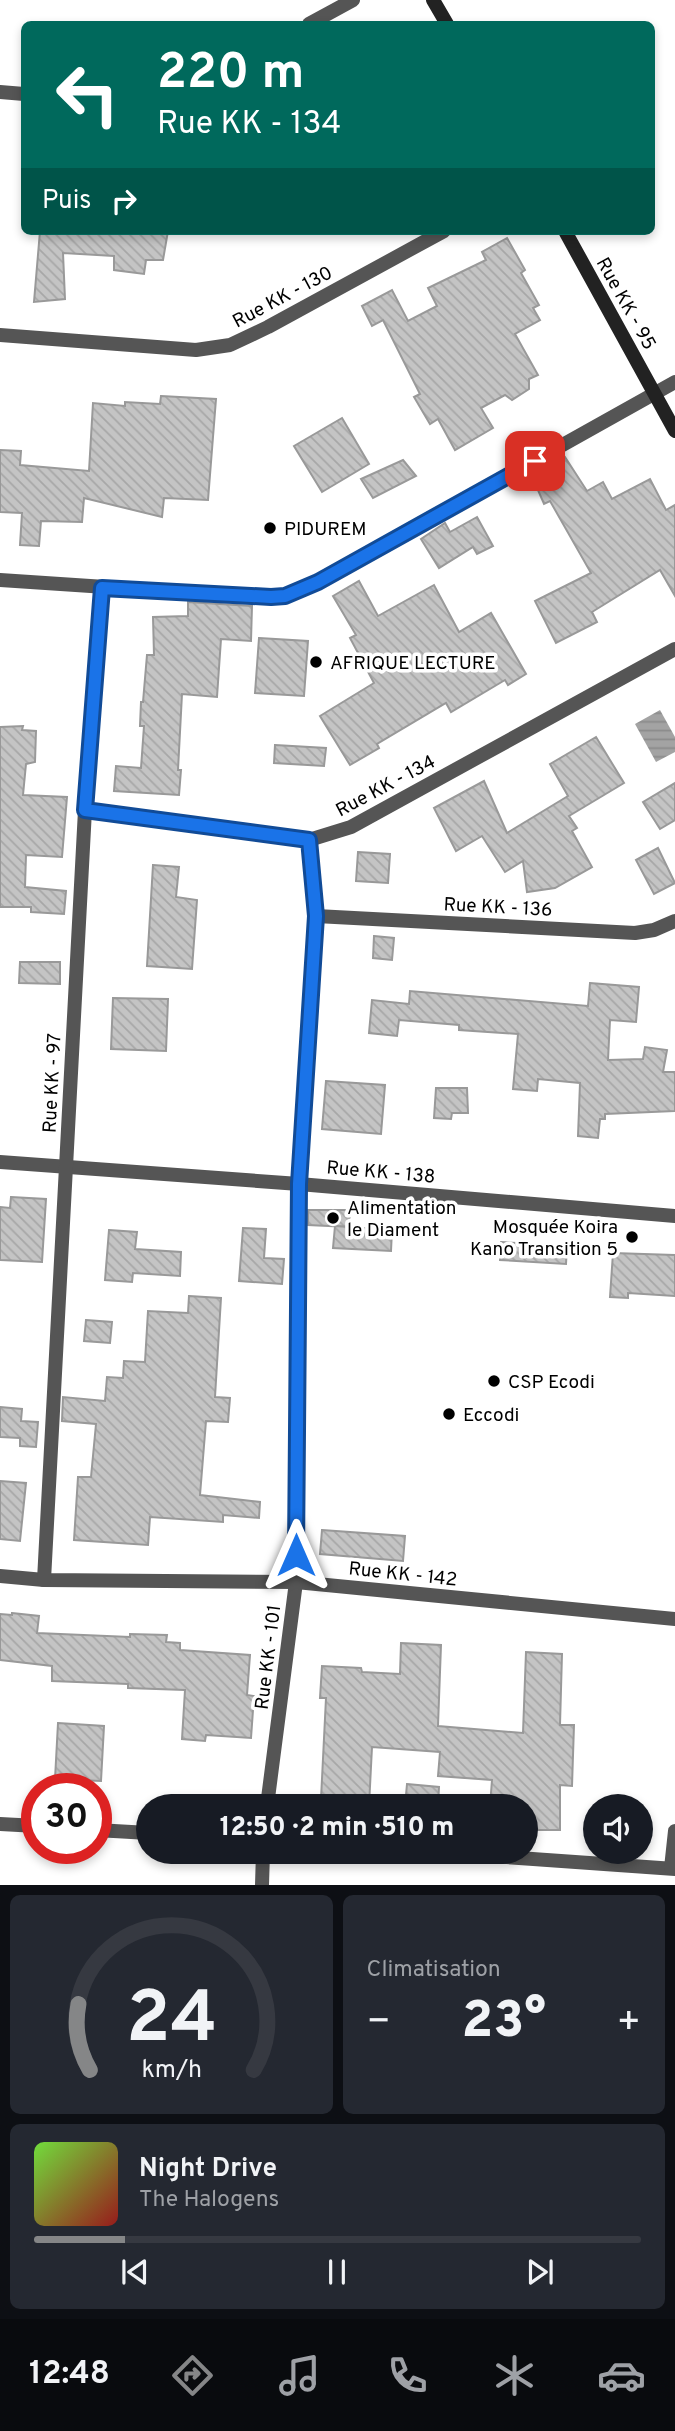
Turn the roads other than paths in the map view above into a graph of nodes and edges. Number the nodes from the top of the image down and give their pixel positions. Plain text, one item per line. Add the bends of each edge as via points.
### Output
1 (353, 0) edge
2 (433, 0) edge
3 (314, 21) edge
4 (445, 21) edge
5 (0, 92) edge
6 (21, 94) edge
7 (437, 235) edge
8 (567, 235) edge
9 (0, 335) edge
10 (675, 382) edge
11 (656, 393) junction
12 (675, 431) edge
13 (0, 580) edge
14 (102, 588) junction
15 (675, 649) edge
16 (85, 810) junction
17 (309, 840) junction
18 (316, 916) junction
19 (675, 921) edge
20 (0, 1162) edge
21 (66, 1167) junction
22 (299, 1184) junction
23 (675, 1216) edge
24 (0, 1576) edge
25 (44, 1580) junction
26 (296, 1582) junction
27 (675, 1619) edge
28 (270, 1794) edge
29 (0, 1824) edge
30 (21, 1825) edge
31 (675, 1830) edge
32 (112, 1831) edge
33 (136, 1832) edge
34 (538, 1859) edge
35 (263, 1864) edge
36 (673, 1869) edge
37 (262, 1885) edge

1 - 3 street
2 - 4 street
5 - 6 street
7 - 9 street, Rue KK - 130 via 230,345 195,350
8 - 11 street, Rue KK - 95
10 - 11 street
11 - 12 street, Rue KK - 95
11 - 14 street via 318,582 285,596
13 - 14 street
14 - 16 street, Rue KK - 97
15 - 17 street, Rue KK - 134 via 351,827
16 - 17 street, Rue KK - 134
16 - 21 street, Rue KK - 97
17 - 18 street, Rue KK - 101
18 - 19 street, Rue KK - 136 via 635,933
18 - 22 street, Rue KK - 101
20 - 21 street, Rue KK - 138
21 - 22 street, Rue KK - 138
21 - 25 street, Rue KK - 97
22 - 23 street, Rue KK - 138
22 - 26 street, Rue KK - 101
24 - 25 street, Rue KK - 142
25 - 26 street, Rue KK - 142
26 - 27 street, Rue KK - 142
26 - 28 street, Rue KK - 101
29 - 30 street
31 - 36 street
32 - 33 street
34 - 36 street
35 - 37 street

